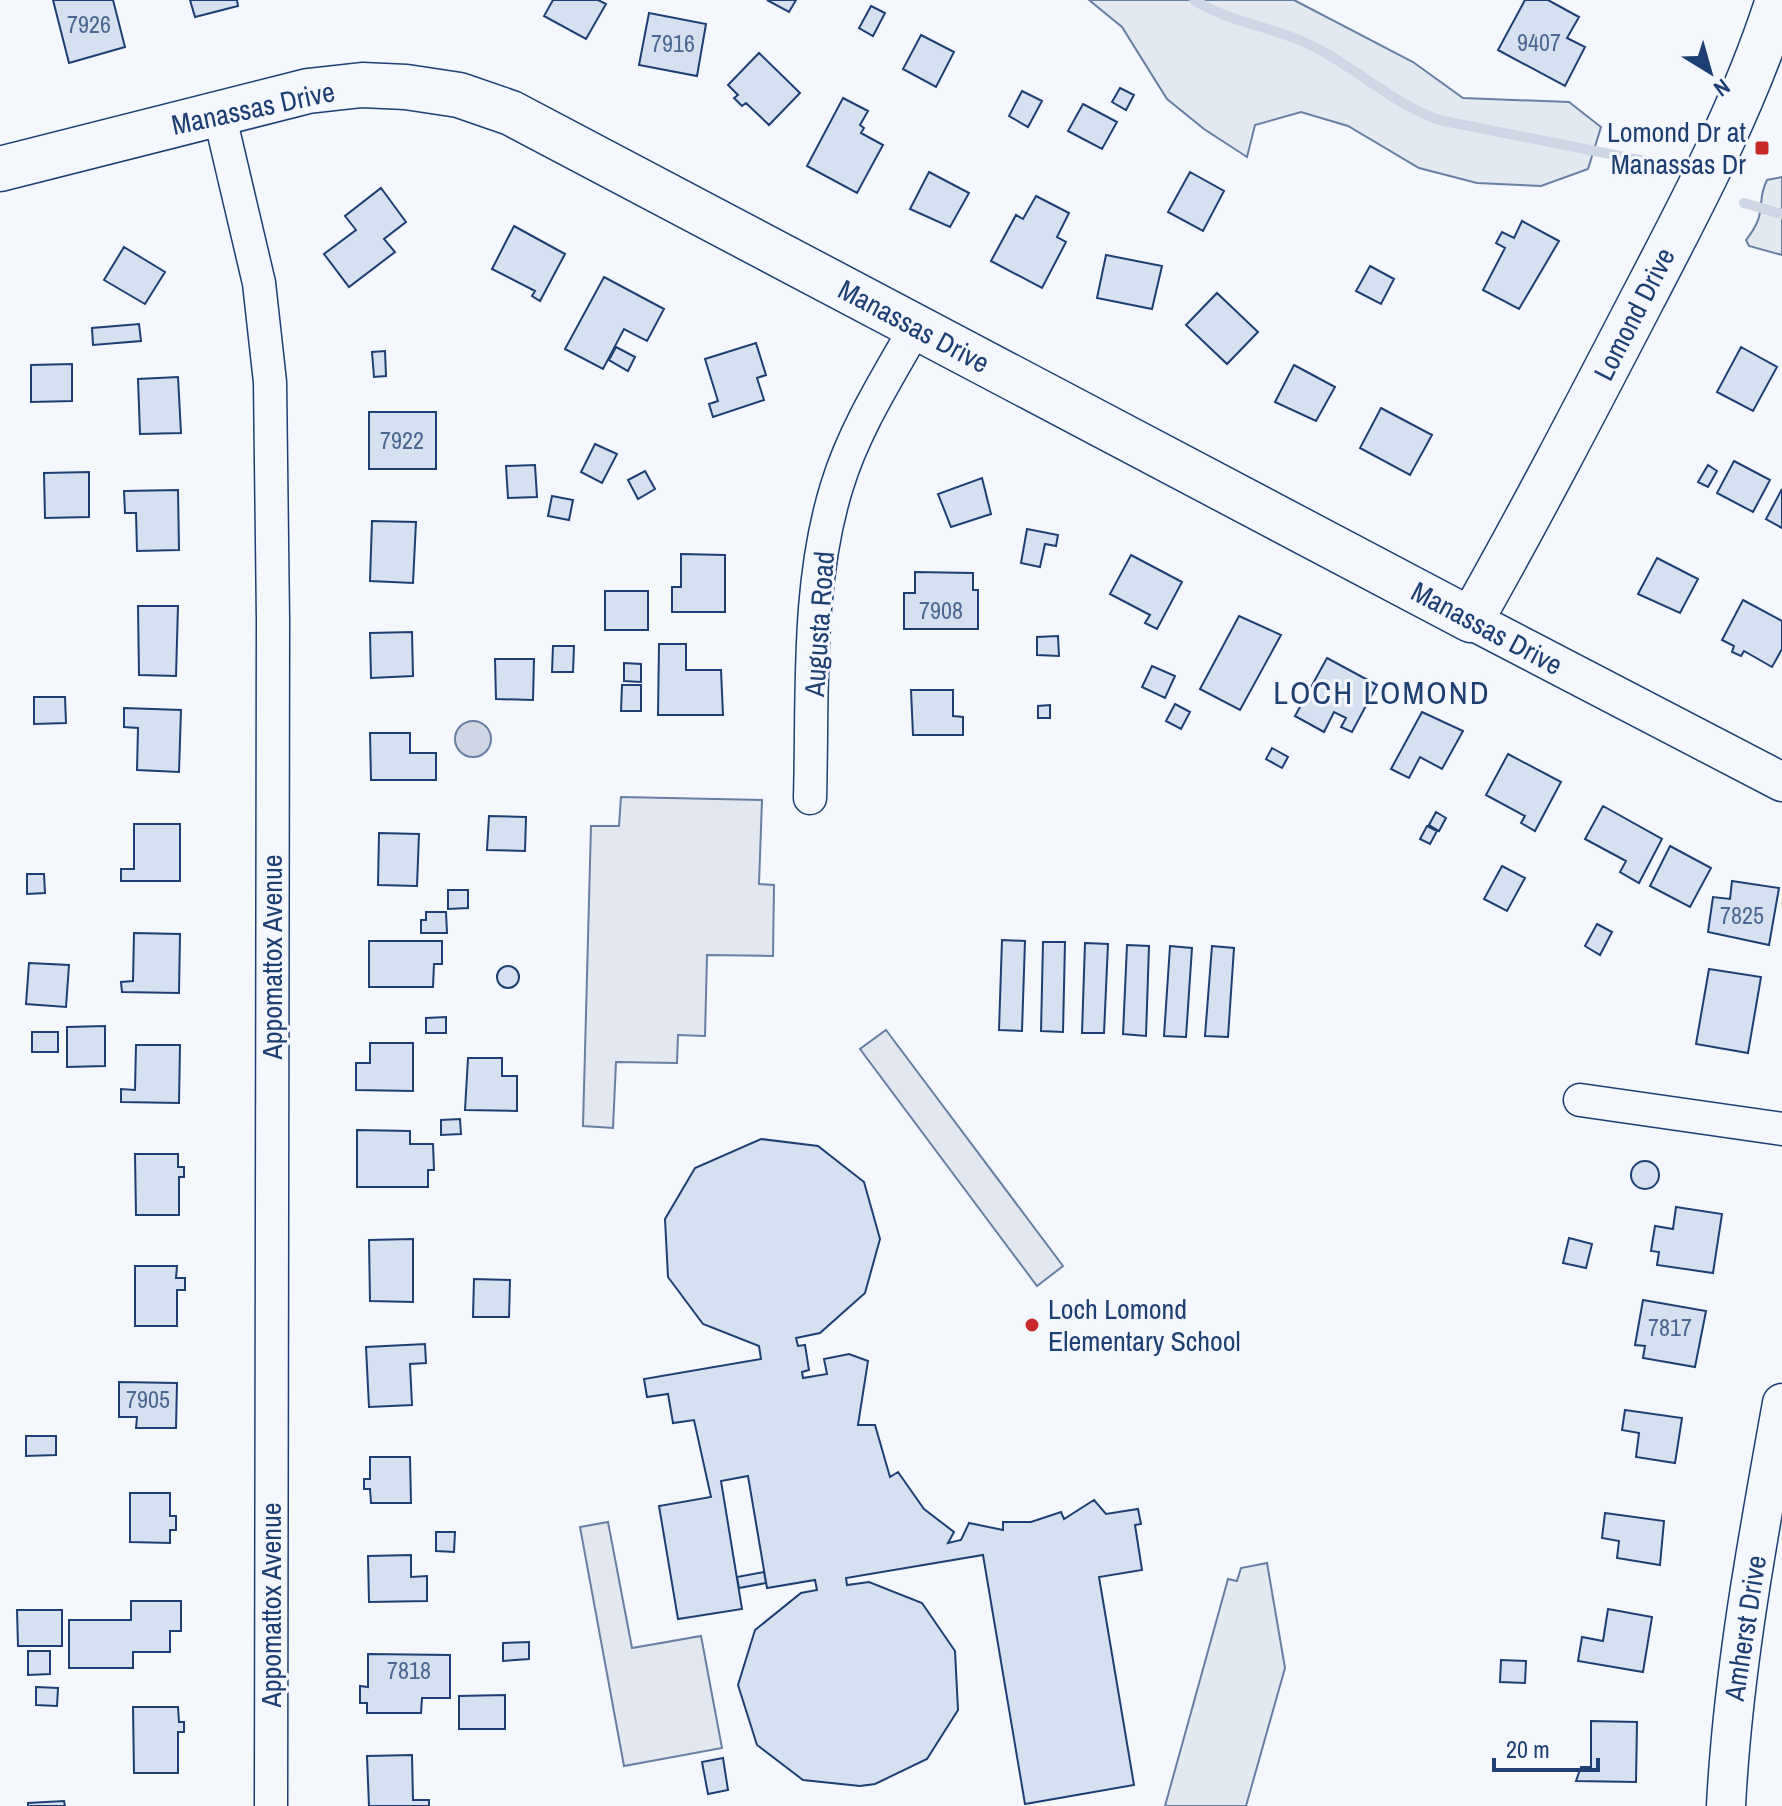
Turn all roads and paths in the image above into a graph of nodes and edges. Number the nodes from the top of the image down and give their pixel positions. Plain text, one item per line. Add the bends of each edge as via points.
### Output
1 (1778, 0) edge
2 (219, 113) junction
3 (4, 168) edge
4 (916, 327) junction
5 (1471, 620) junction
6 (1782, 782) edge
7 (810, 798) dead end
8 (1580, 1100) dead end
9 (1782, 1129) edge
10 (1782, 1403) edge
11 (271, 1806) edge
12 (1726, 1806) edge

1 - 5 main road, Lomond Drive via 1736,109 1676,235
2 - 3 main road, Manassas Drive
2 - 4 main road, Manassas Drive via 308,91 362,85 459,95 511,113
2 - 11 street, Appomattox Avenue via 259,283 270,382
4 - 5 main road, Manassas Drive
4 - 7 street, Augusta Road via 860,429 837,486 822,546
5 - 6 street, Manassas Drive
8 - 9 street
10 - 12 street, Amherst Drive via 1740,1640

